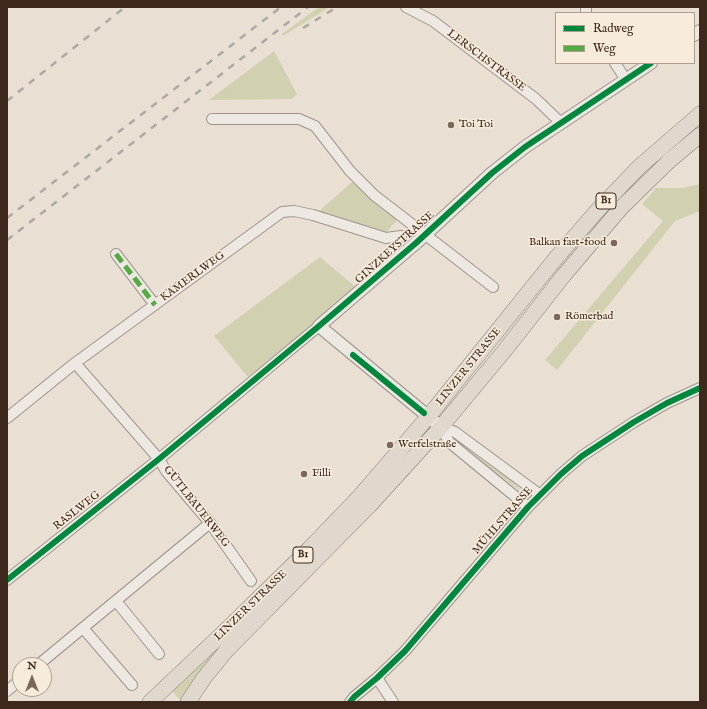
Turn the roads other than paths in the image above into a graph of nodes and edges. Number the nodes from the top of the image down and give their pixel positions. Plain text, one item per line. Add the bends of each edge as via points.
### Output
1 (406, 7) edge
2 (616, 64) edge
3 (650, 64) edge
4 (626, 80) junction
5 (700, 114) edge
6 (212, 119) dead end
7 (561, 123) junction
8 (700, 135) edge
9 (425, 234) junction
10 (401, 236) dead end
11 (116, 254) dead end
12 (493, 287) dead end
13 (155, 305) junction
14 (319, 326) junction
15 (76, 363) junction
16 (700, 388) edge
17 (428, 417) junction
18 (7, 418) edge
19 (441, 427) junction
20 (160, 458) junction
21 (539, 494) junction
22 (528, 506) junction
23 (210, 523) junction
24 (7, 580) edge
25 (251, 581) dead end
26 (116, 601) junction
27 (83, 628) junction
28 (159, 654) dead end
29 (48, 657) edge
30 (377, 678) junction
31 (132, 685) dead end
32 (150, 702) edge
33 (188, 702) edge
34 (350, 702) edge
35 (393, 702) edge

1 - 7 street, LERSCHSTRASSE via 433,21 536,99
2 - 4 street
3 - 4 street, GINZKEYSTRASSE
4 - 7 street, GINZKEYSTRASSE
5 - 17 main road, LINZER STRASSE / B1 via 639,167 596,212
6 - 9 street via 299,119 315,126 359,181
7 - 9 street, GINZKEYSTRASSE via 492,173
8 - 19 main road, LINZER STRASSE / B1 via 621,208
9 - 12 street
9 - 14 street, GINZKEYSTRASSE
10 - 13 street, KAMERLWEG via 386,238 313,215 294,211 282,212
11 - 13 street
13 - 15 street, KAMERLWEG
14 - 17 street
14 - 20 street, GINZKEYSTRASSE
15 - 18 street, KAMERLWEG
15 - 20 street, GÜTLBAUERWEG
16 - 21 street, MÜHLSTRASSE via 667,403 607,439 582,456
17 - 19 street
17 - 32 main road, LINZER STRASSE / B1 via 360,496 309,549
19 - 21 street via 455,432
19 - 22 street via 449,442
19 - 33 main road, LINZER STRASSE / B1 via 370,505 226,651
20 - 23 street, GÜTLBAUERWEG via 166,471
20 - 24 street, RASLWEG
21 - 22 street, MÜHLSTRASSE
22 - 30 street, MÜHLSTRASSE via 415,640
23 - 25 street, GÜTLBAUERWEG
23 - 26 street
26 - 27 street
26 - 28 street
27 - 29 street
27 - 31 street
30 - 34 street, MÜHLSTRASSE
30 - 35 street

